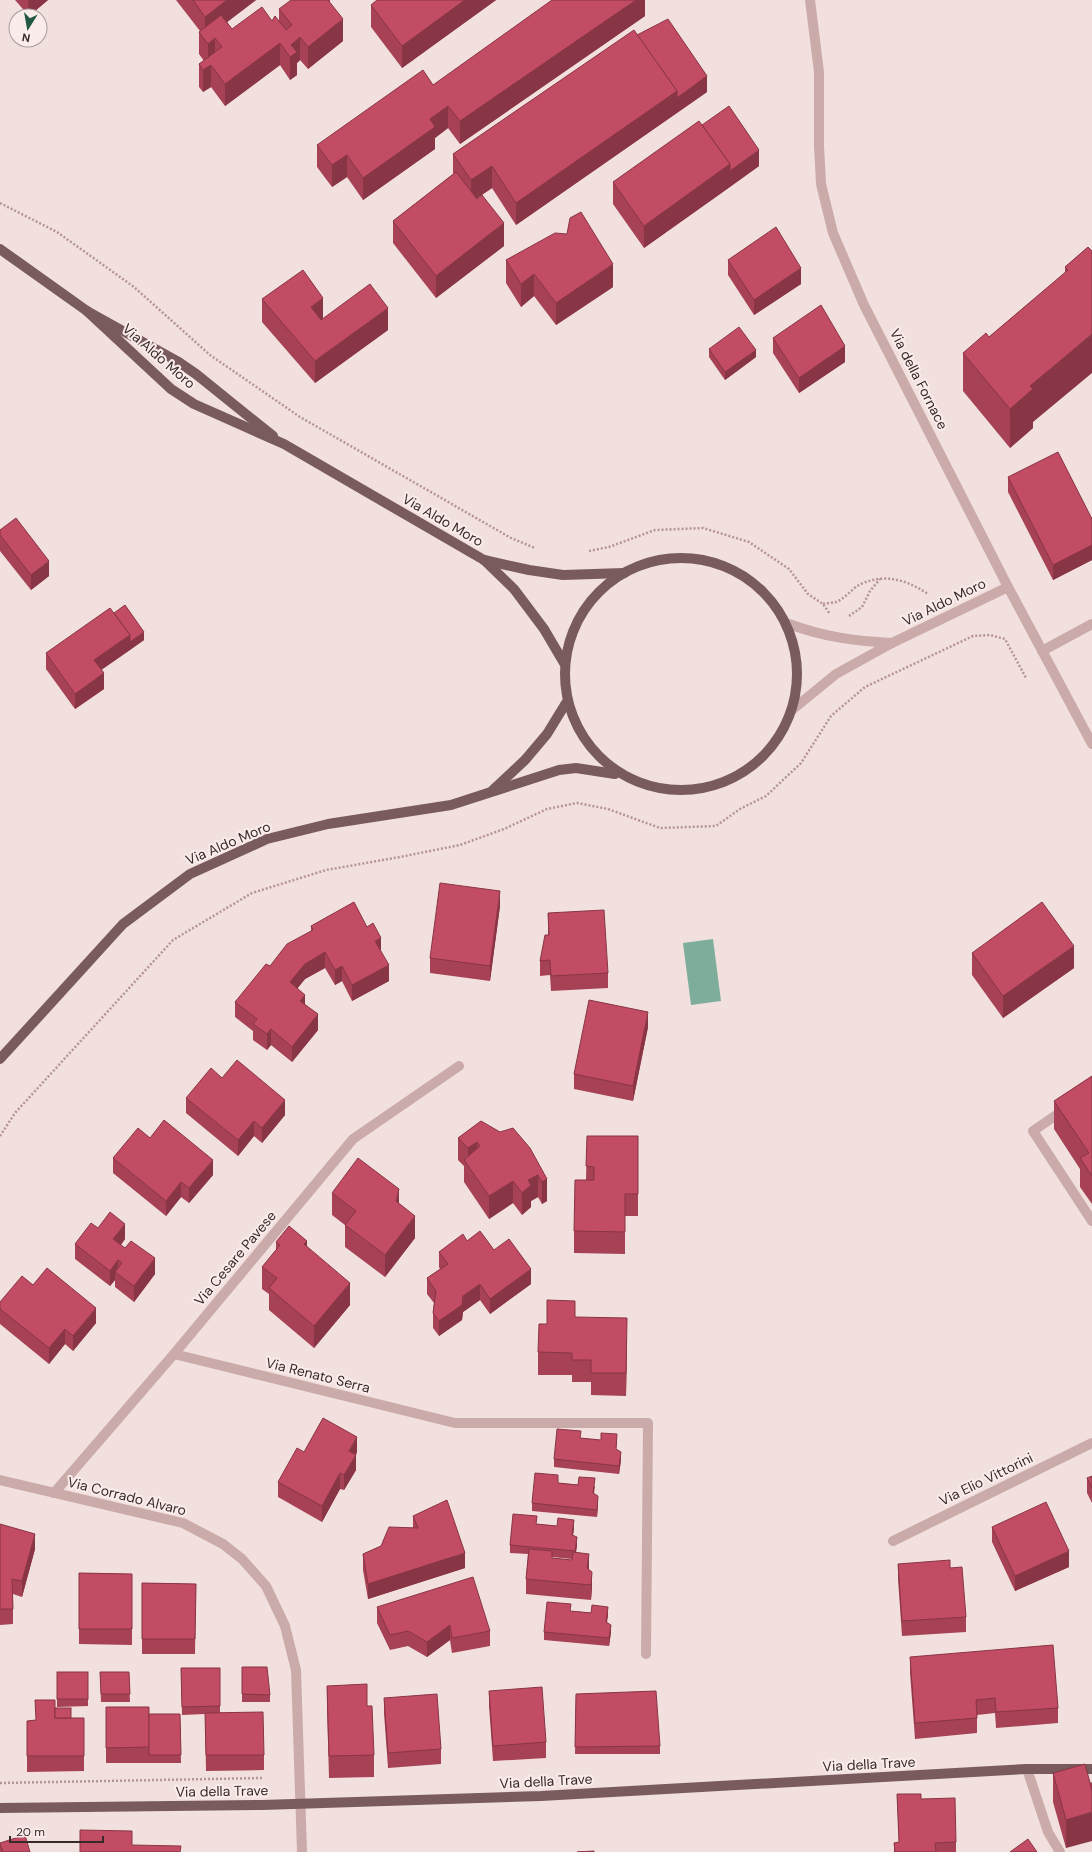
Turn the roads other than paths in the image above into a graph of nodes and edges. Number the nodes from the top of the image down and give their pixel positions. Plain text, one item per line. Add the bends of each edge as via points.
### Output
1 (810, 0) edge
2 (0, 249) edge
3 (87, 311) junction
4 (284, 444) junction
5 (484, 560) junction
6 (624, 573) junction
7 (1008, 587) junction
8 (789, 624) junction
9 (1092, 624) edge
10 (892, 643) junction
11 (1042, 651) junction
12 (564, 663) junction
13 (566, 703) junction
14 (792, 710) junction
15 (1092, 744) edge
16 (616, 774) junction
17 (490, 793) junction
18 (0, 1059) edge
19 (459, 1066) dead end
20 (1072, 1105) edge
21 (1092, 1222) edge
22 (174, 1354) junction
23 (1092, 1443) edge
24 (0, 1480) edge
25 (54, 1493) junction
26 (893, 1541) dead end
27 (646, 1654) dead end
28 (1027, 1769) junction
29 (1092, 1769) edge
30 (300, 1804) junction
31 (0, 1808) edge
32 (302, 1852) edge
33 (1060, 1852) edge

1 - 7 street, Via della Fornace via 819,72 821,184 833,233 864,304
2 - 3 main road, Via Aldo Moro
3 - 4 main road, Via Aldo Moro via 177,361
3 - 4 main road, Via Aldo Moro via 171,390 194,404
4 - 5 main road, Via Aldo Moro
5 - 6 main road, Via Aldo Moro via 563,575
5 - 12 main road, Via Aldo Moro via 514,589 544,629
6 - 8 main road, Via Aldo Moro via 660,560 684,559 699,559 736,569 768,591
6 - 12 main road, Via Aldo Moro via 595,597 574,628
7 - 10 street, Via Aldo Moro
7 - 11 street, Via della Fornace
8 - 10 street, Via Aldo Moro via 814,633 851,640
8 - 14 main road, Via Aldo Moro via 799,666
9 - 11 street
10 - 14 street, Via Aldo Moro via 836,674
11 - 15 street, Via della Fornace
12 - 13 main road, Via Aldo Moro
13 - 16 main road, Via Aldo Moro via 577,735 595,757
13 - 17 main road, Via Aldo Moro via 547,734 525,760
14 - 16 main road, Via Aldo Moro via 774,744 744,772 709,787 665,788
16 - 17 main road, Via Aldo Moro via 576,768 559,770
17 - 18 main road, Via Aldo Moro via 451,806 328,824 267,839 190,874 123,924
19 - 22 street, Via Cesare Pavese via 354,1139
20 - 21 street via 1033,1131
22 - 25 street, Via Cesare Pavese
22 - 27 street, Via Renato Serra via 455,1423 648,1423
23 - 26 street, Via Elio Vittorini
24 - 25 street, Via Corrado Alvaro
25 - 30 street, Via Corrado Alvaro via 183,1523 223,1544 242,1559 266,1586 285,1626 296,1670
28 - 29 main road, Via della Trave
28 - 30 main road, Via della Trave via 541,1796
28 - 33 street via 1048,1832
30 - 31 main road, Via della Trave
30 - 32 street, Via Corrado Alvaro

